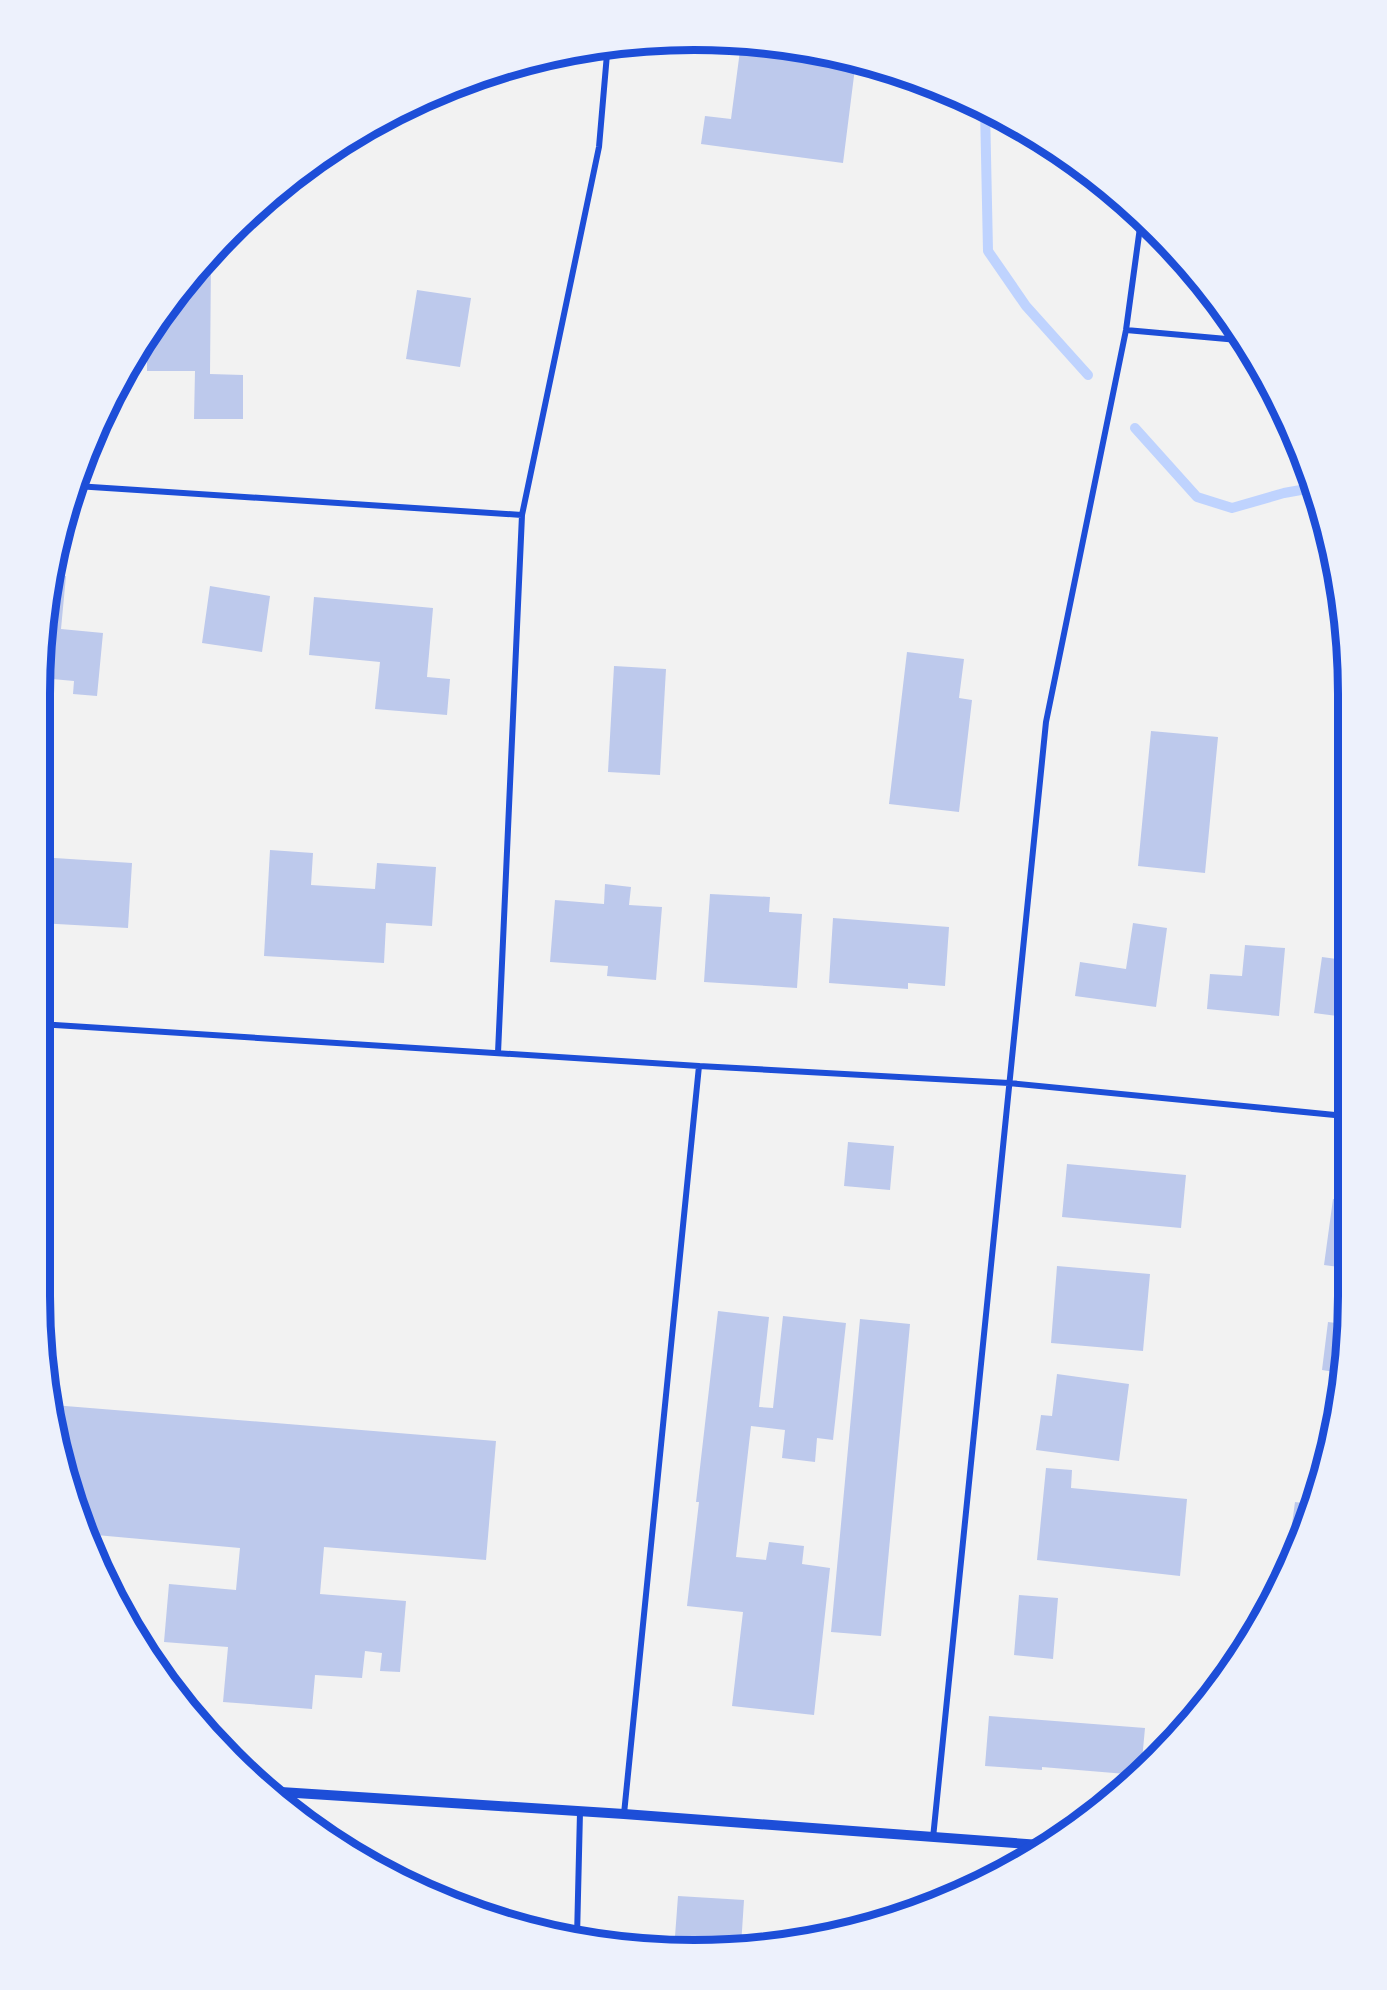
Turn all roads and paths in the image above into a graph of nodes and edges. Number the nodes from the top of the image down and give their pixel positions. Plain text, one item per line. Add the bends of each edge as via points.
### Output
1 (606, 56) edge
2 (1140, 229) edge
3 (1126, 330) junction
4 (1231, 339) edge
5 (84, 487) edge
6 (522, 515) junction
7 (50, 1025) edge
8 (498, 1053) junction
9 (699, 1066) junction
10 (1009, 1083) junction
11 (1338, 1115) edge
12 (283, 1792) edge
13 (580, 1812) junction
14 (624, 1814) junction
15 (933, 1838) junction
16 (1031, 1844) edge
17 (577, 1930) edge

1 - 6 street via 599,147
2 - 3 street
3 - 4 street
3 - 10 street via 1046,722
5 - 6 street
6 - 8 street
7 - 8 street
8 - 9 street
9 - 10 street
9 - 14 street
10 - 11 street
10 - 15 street
12 - 13 street
13 - 14 street
13 - 17 street
14 - 15 street
15 - 16 street

